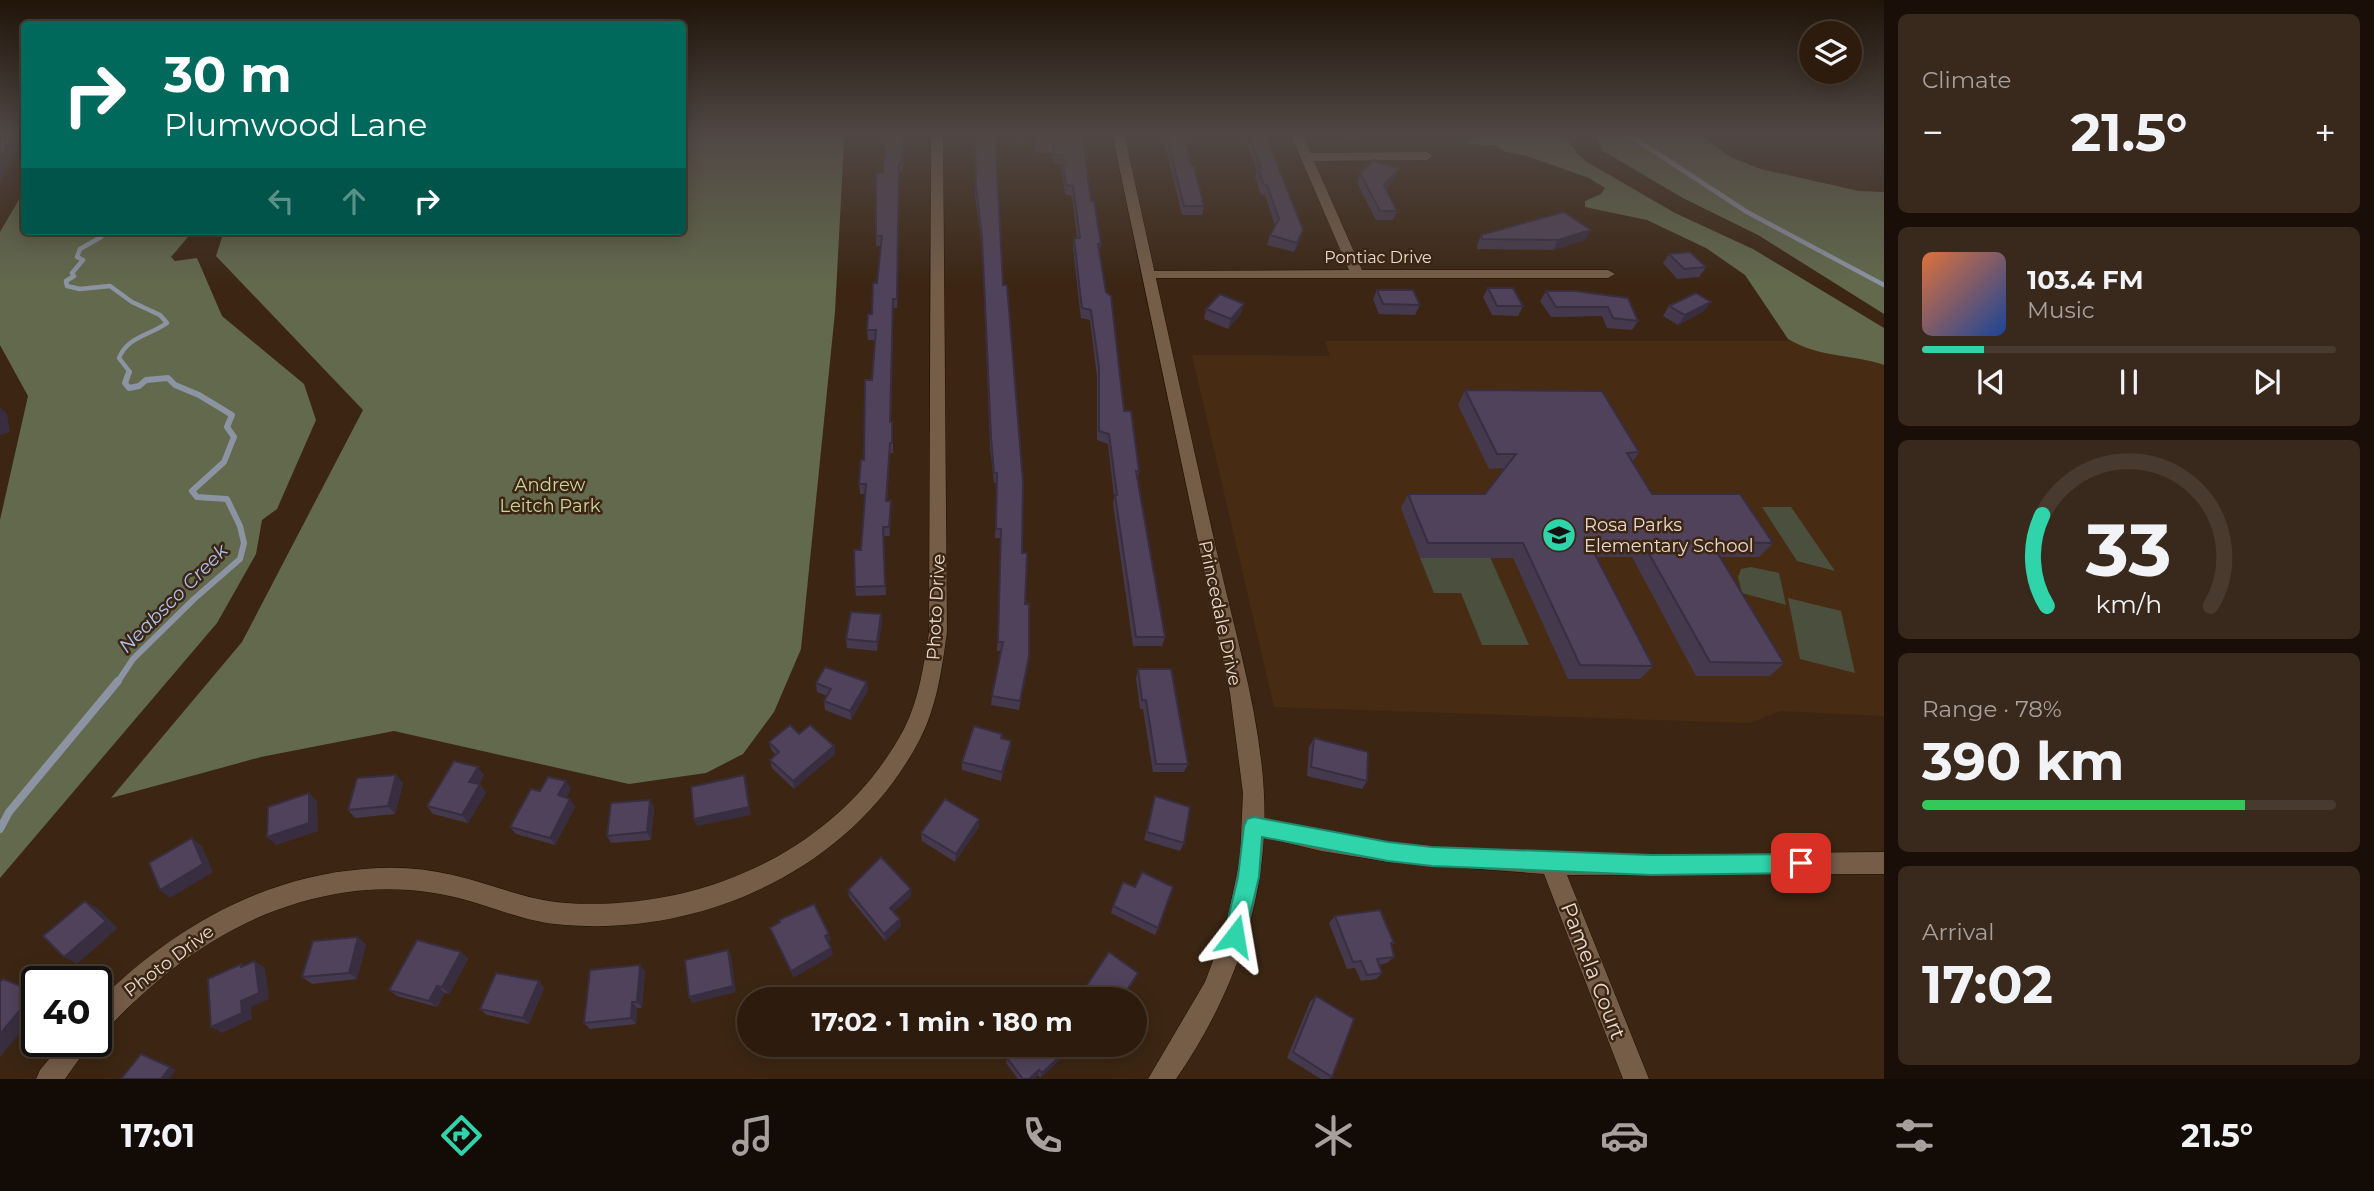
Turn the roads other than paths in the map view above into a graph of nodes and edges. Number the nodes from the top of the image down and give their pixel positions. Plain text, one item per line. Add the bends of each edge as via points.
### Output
1 (937, 183) edge
2 (1129, 183) edge
3 (1317, 183) edge
4 (1357, 274) junction
5 (1608, 274) dead end
6 (1148, 275) junction
7 (1254, 826) junction
8 (1551, 863) junction
9 (1881, 867) edge
10 (112, 1007) edge
11 (67, 1057) edge
12 (49, 1079) edge
13 (1161, 1079) edge
14 (1636, 1079) edge

1 - 10 street, Photo Drive via 938,632 925,703 911,735 874,792 846,821 783,867 741,887 641,913 567,914 506,904 432,881 399,878 348,881 292,892 228,918 187,943
2 - 6 street, Princedale Drive
3 - 4 street
4 - 5 street, Pontiac Drive
4 - 6 street, Pontiac Drive
6 - 7 street, Princedale Drive via 1248,747
7 - 8 street via 1388,852
7 - 13 street, Princedale Drive via 1230,957 1210,1001
8 - 9 street
8 - 14 street, Pamela Court
11 - 12 street

